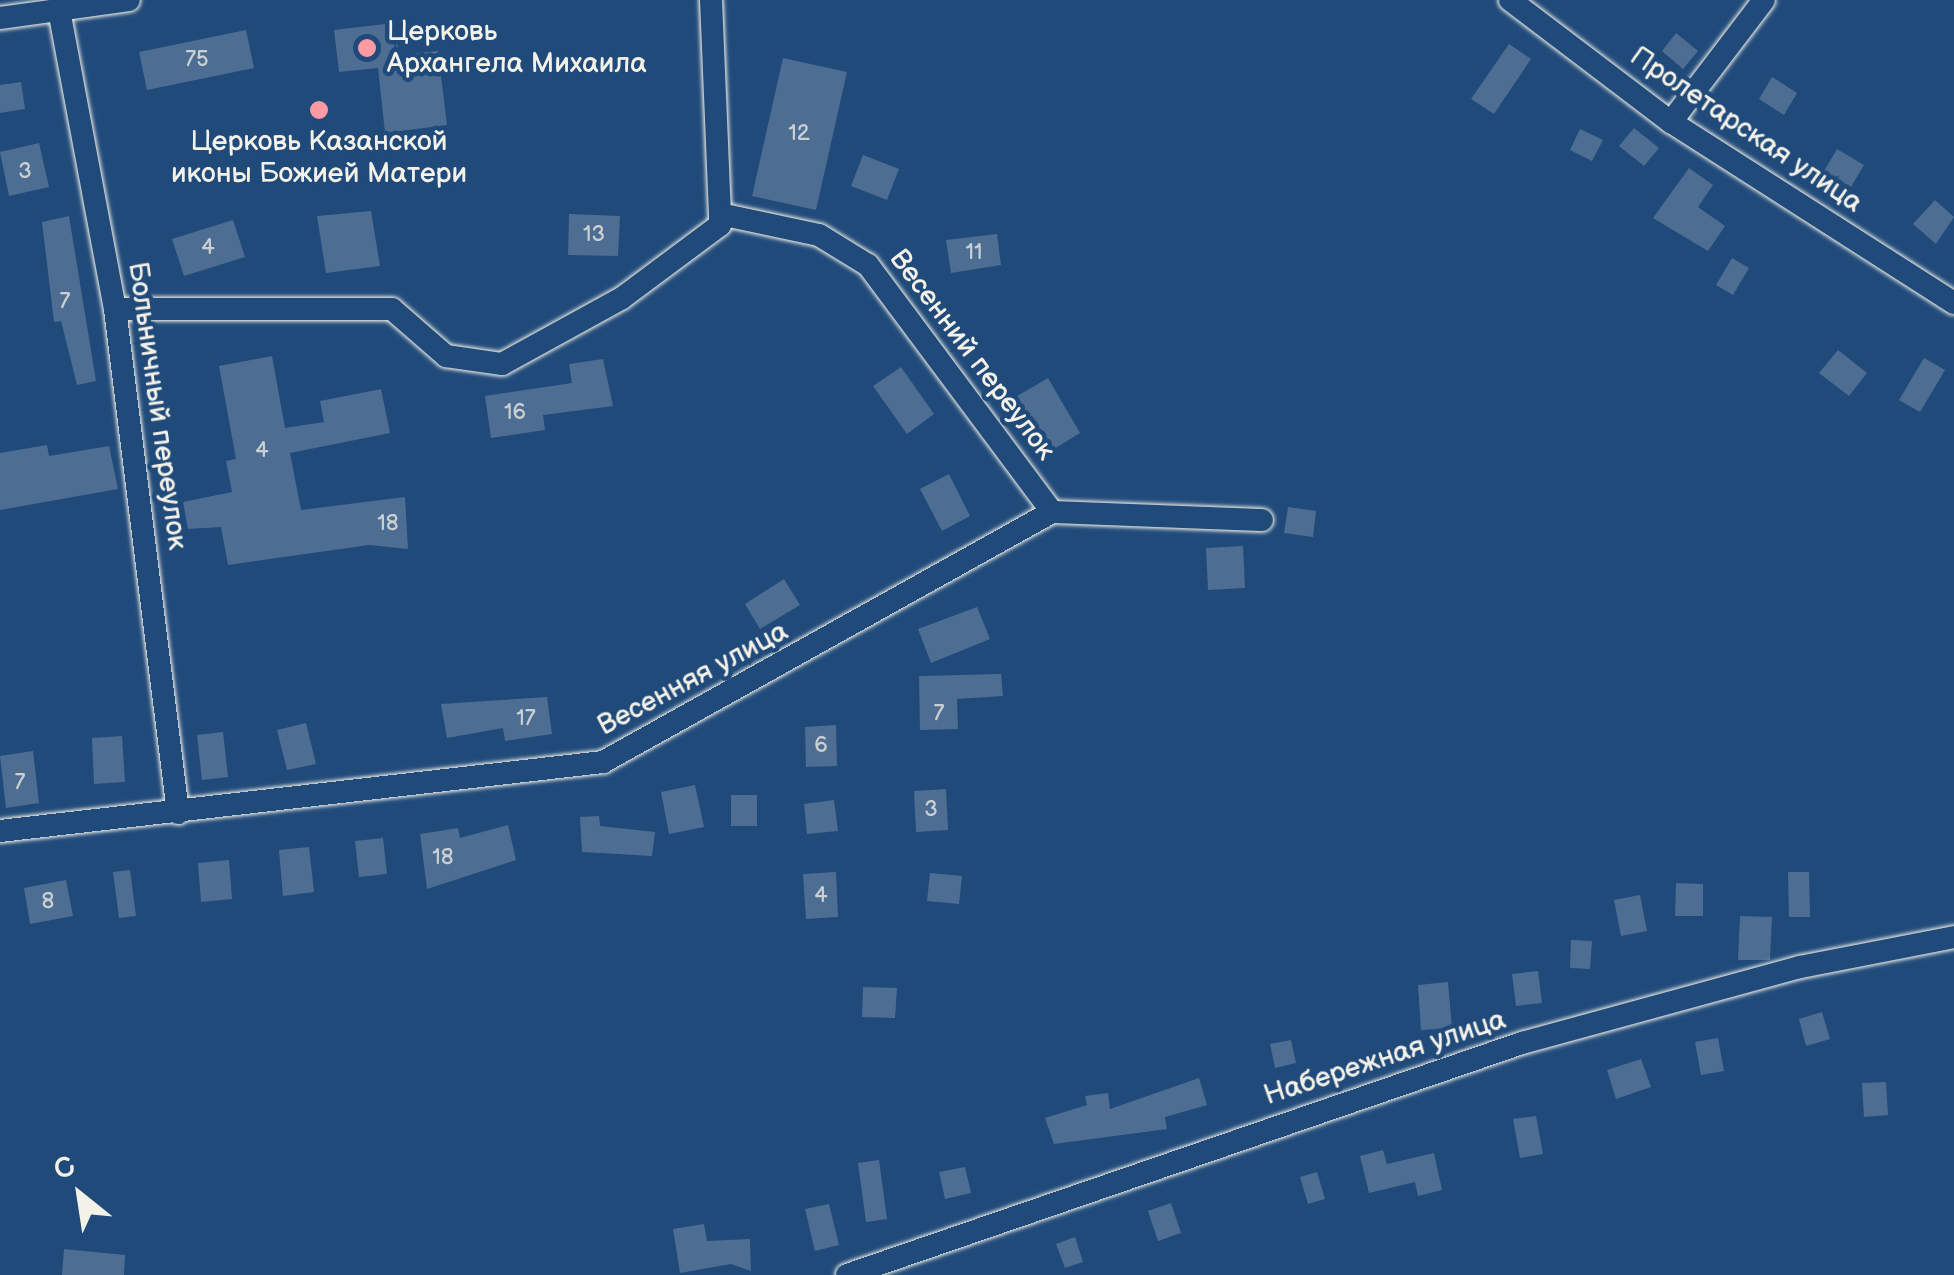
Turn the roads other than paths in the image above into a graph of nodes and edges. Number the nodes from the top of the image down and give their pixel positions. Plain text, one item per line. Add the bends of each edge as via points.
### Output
1 (129, 0) edge
2 (711, 0) edge
3 (1510, 0) edge
4 (1764, 0) edge
5 (60, 10) junction
6 (0, 18) edge
7 (1672, 122) junction
8 (720, 214) junction
9 (1954, 304) edge
10 (115, 309) junction
11 (1052, 512) junction
12 (1262, 520) dead end
13 (178, 813) junction
14 (0, 831) edge
15 (1954, 938) edge
16 (847, 1275) edge

1 - 5 street
2 - 8 street
3 - 7 street, Пролетарская улица
4 - 7 street
5 - 6 street
5 - 10 street, Больничный переулок
7 - 9 street, Пролетарская улица
8 - 10 street via 720,225 622,298 502,364 446,356 392,309
8 - 11 street, Весенний переулок via 818,236 868,264
10 - 13 street, Больничный переулок
11 - 12 street
11 - 13 street, Весенняя улица via 603,762
13 - 14 street, Весенняя улица
15 - 16 street, Набережная улица via 1800,967 1522,1044

